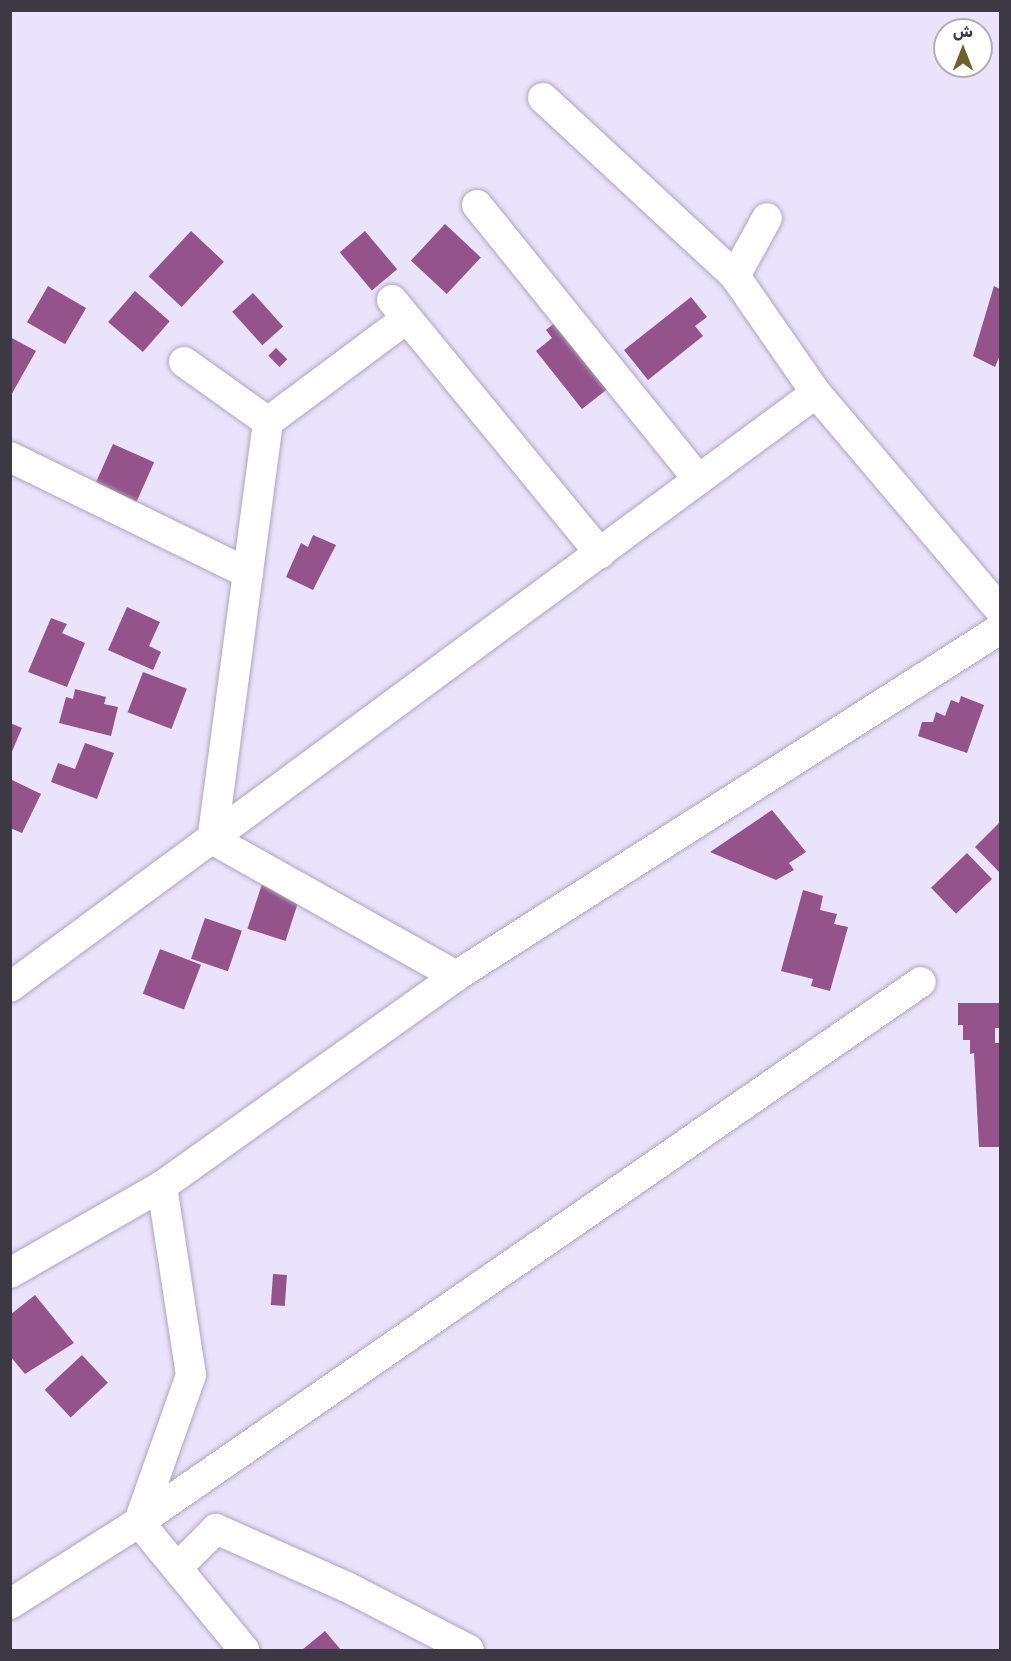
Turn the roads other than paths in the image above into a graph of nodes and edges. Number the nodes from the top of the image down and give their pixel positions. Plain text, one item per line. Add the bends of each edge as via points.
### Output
1 (543, 98) dead end
2 (477, 205) dead end
3 (767, 218) dead end
4 (735, 276) junction
5 (184, 362) dead end
6 (816, 393) junction
7 (268, 422) junction
8 (10, 458) edge
9 (699, 480) junction
10 (600, 553) junction
11 (248, 573) junction
12 (1000, 610) edge
13 (1000, 629) edge
14 (212, 839) junction
15 (456, 976) junction
16 (921, 982) dead end
17 (10, 987) edge
18 (162, 1186) junction
19 (10, 1273) edge
20 (139, 1522) junction
21 (177, 1568) junction
22 (10, 1604) edge
23 (244, 1650) edge
24 (469, 1650) edge

1 - 4 street
2 - 9 street
3 - 4 street
4 - 6 street
5 - 7 street
6 - 9 street
6 - 12 street
7 - 10 street via 399,310
7 - 11 street
8 - 11 street
9 - 10 street
10 - 14 street
11 - 14 street
13 - 15 street
14 - 15 street
14 - 17 street
15 - 18 street
16 - 20 street
18 - 19 street
18 - 20 street via 191,1375
20 - 21 street
20 - 22 street
21 - 23 street
21 - 24 street via 216,1529 347,1587

